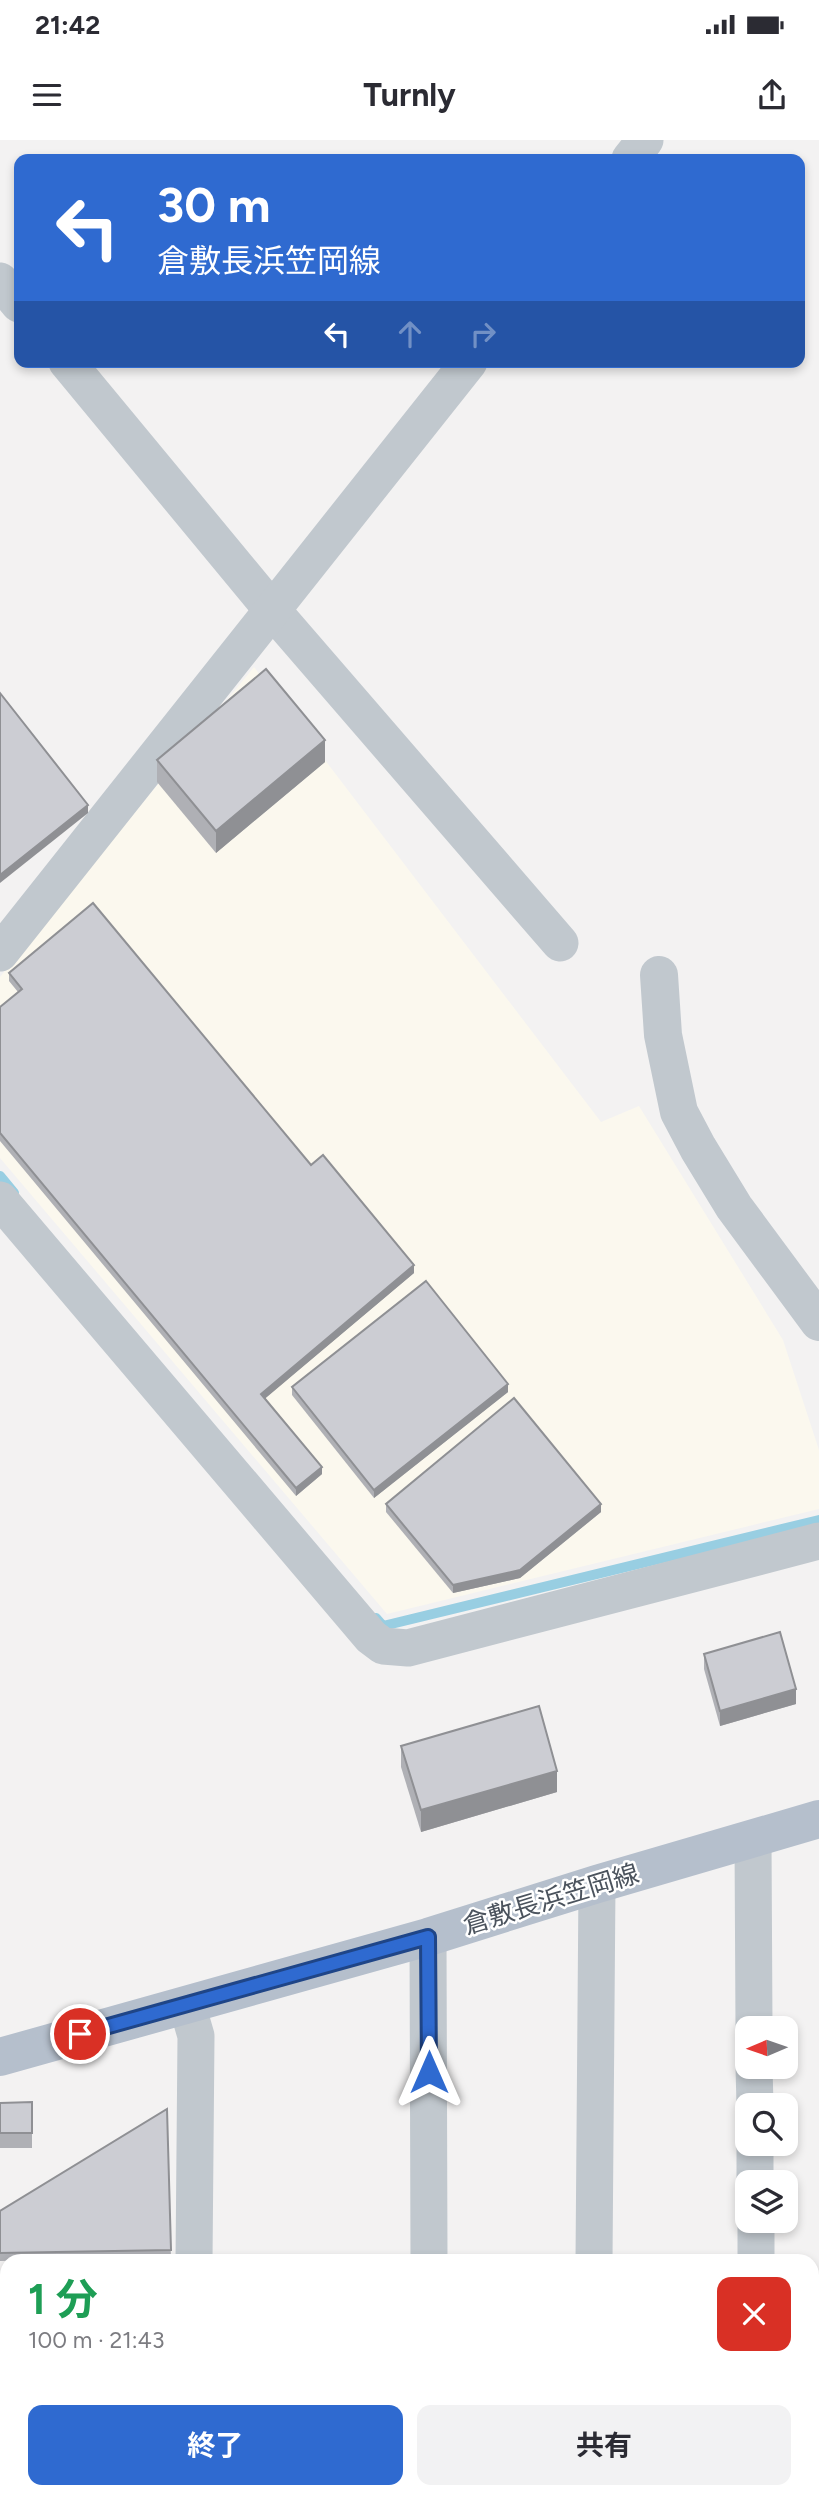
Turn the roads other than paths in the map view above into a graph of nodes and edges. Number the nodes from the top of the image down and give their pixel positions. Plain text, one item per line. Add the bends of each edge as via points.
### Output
1 (0, 281) edge
2 (14, 298) edge
3 (72, 368) edge
4 (465, 368) edge
5 (273, 611) junction
6 (560, 943) dead end
7 (0, 953) edge
8 (659, 975) dead end
9 (0, 1200) edge
10 (819, 1322) edge
11 (819, 1541) edge
12 (819, 1819) edge
13 (753, 1840) junction
14 (597, 1884) junction
15 (428, 1937) junction
16 (187, 2005) junction
17 (754, 2016) edge
18 (0, 2057) edge
19 (756, 2233) edge
20 (194, 2254) edge
21 (429, 2254) edge
22 (594, 2254) edge
23 (756, 2254) edge

1 - 2 street
3 - 5 street
4 - 5 street
5 - 6 street
5 - 7 street
8 - 10 street via 663,1035 679,1112 734,1207
9 - 11 street via 383,1646 408,1648
12 - 13 main road, 倉敷長浜笠岡線
13 - 14 main road, 倉敷長浜笠岡線
13 - 17 street
14 - 15 main road, 倉敷長浜笠岡線
14 - 22 street
15 - 16 main road, 倉敷長浜笠岡線
15 - 21 street
16 - 18 main road, 倉敷長浜笠岡線
16 - 20 street via 196,2036
19 - 23 street

